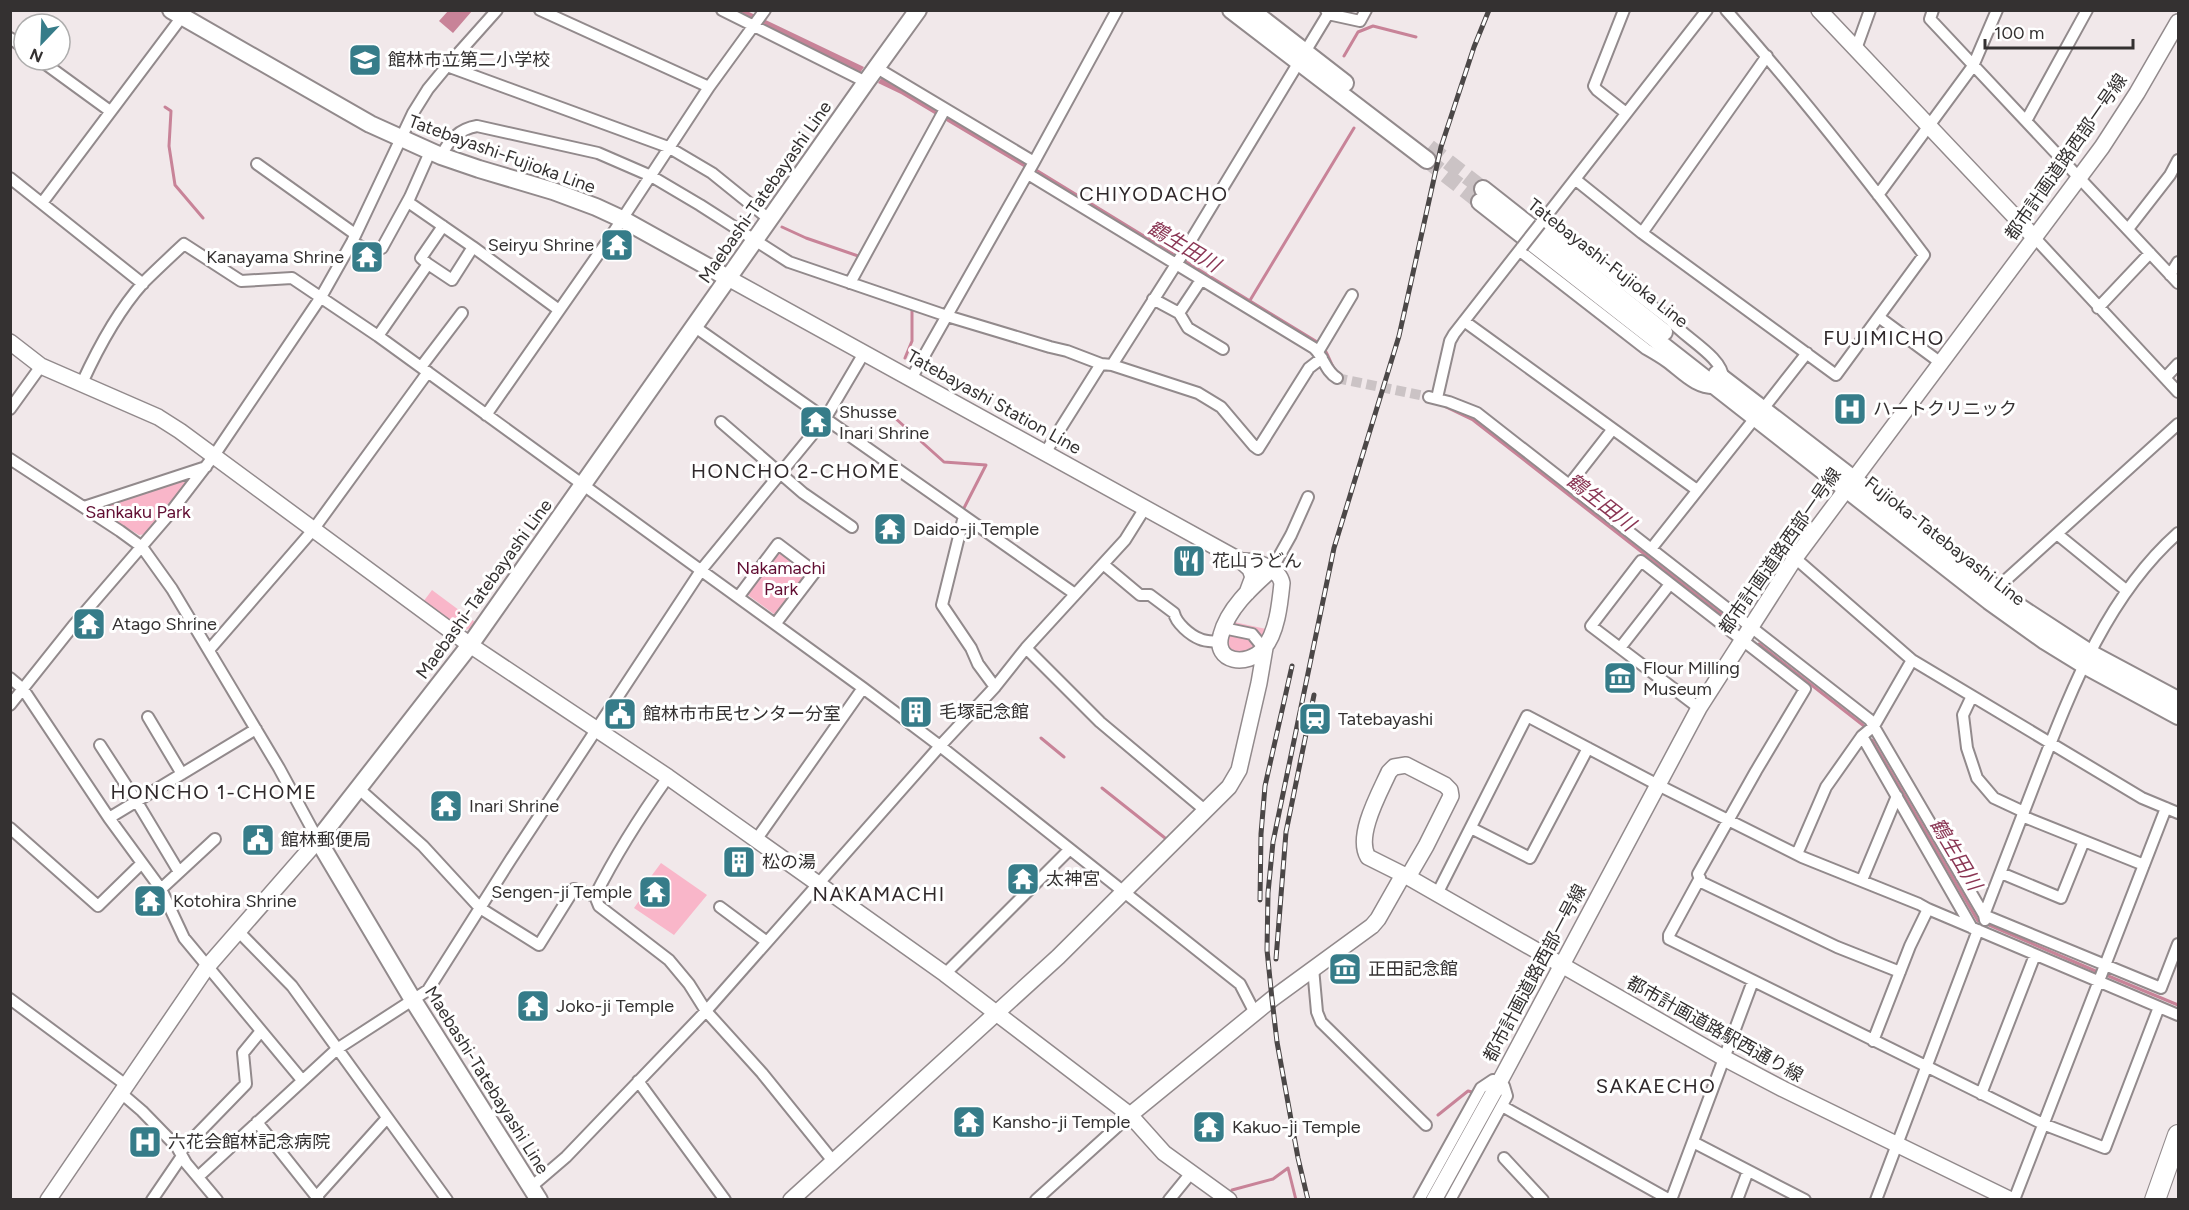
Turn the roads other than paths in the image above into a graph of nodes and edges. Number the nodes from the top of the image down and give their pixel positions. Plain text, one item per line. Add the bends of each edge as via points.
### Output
1 (496, 10) edge
2 (540, 10) edge
3 (722, 10) edge
4 (918, 10) edge
5 (1117, 10) edge
6 (1231, 10) edge
7 (1251, 10) edge
8 (1366, 10) edge
9 (1624, 10) edge
10 (1707, 10) edge
11 (1726, 10) edge
12 (1819, 10) edge
13 (1870, 10) edge
14 (1933, 10) edge
15 (1997, 10) edge
16 (2087, 10) edge
17 (1327, 12) edge
18 (180, 13) edge
19 (759, 17) edge
20 (2178, 22) edge
21 (1856, 49) junction
22 (1767, 56) junction
23 (1302, 57) junction
24 (447, 66) junction
25 (1973, 66) junction
26 (877, 68) junction
27 (56, 72) edge
28 (866, 82) junction
29 (709, 87) junction
30 (110, 111) junction
31 (943, 113) junction
32 (1626, 113) junction
33 (2026, 121) junction
34 (1929, 125) junction
35 (401, 139) junction
36 (668, 147) junction
37 (436, 154) junction
38 (1428, 154) tunnel mouth
39 (2178, 160) edge
40 (257, 164) dead end
41 (1031, 168) junction
42 (651, 176) junction
43 (10, 178) edge
44 (2079, 178) junction
45 (1576, 180) junction
46 (1481, 195) tunnel mouth
47 (1878, 195) junction
48 (42, 202) junction
49 (408, 202) junction
50 (622, 219) junction
51 (769, 219) junction
52 (1542, 222) junction
53 (442, 226) junction
54 (2128, 229) junction
55 (1642, 232) junction
56 (2034, 237) junction
57 (354, 238) junction
58 (754, 241) junction
59 (473, 246) junction
60 (1521, 249) junction
61 (2150, 253) junction
62 (1178, 261) junction
63 (2178, 262) edge
64 (428, 264) junction
65 (2170, 275) junction
66 (728, 278) junction
67 (1201, 280) junction
68 (850, 283) junction
69 (143, 284) junction
70 (2178, 284) edge
71 (1352, 295) dead end
72 (321, 297) junction
73 (1153, 299) junction
74 (2098, 308) junction
75 (559, 310) junction
76 (462, 313) dead end
77 (1179, 314) junction
78 (947, 316) junction
79 (1880, 318) junction
80 (1464, 321) junction
81 (695, 327) junction
82 (378, 336) junction
83 (10, 342) edge
84 (1223, 349) dead end
85 (1321, 351) junction
86 (864, 353) junction
87 (1807, 353) junction
88 (1941, 363) junction
89 (2178, 364) edge
90 (1106, 365) junction
91 (41, 366) junction
92 (425, 370) junction
93 (1337, 378) dead end
94 (2165, 378) junction
95 (911, 379) junction
96 (82, 383) junction
97 (1720, 383) junction
98 (2178, 392) edge
99 (10, 410) edge
100 (1759, 414) junction
101 (486, 415) junction
102 (825, 420) junction
103 (721, 422) dead end
104 (2178, 424) edge
105 (1612, 430) junction
106 (1045, 453) junction
107 (10, 459) edge
108 (209, 462) junction
109 (780, 474) junction
110 (1850, 484) junction
111 (584, 485) junction
112 (1569, 485) junction
113 (1697, 490) junction
114 (1308, 497) dead end
115 (84, 507) junction
116 (1145, 508) junction
117 (964, 516) junction
118 (852, 527) dead end
119 (313, 530) junction
120 (2178, 533) edge
121 (2057, 534) junction
122 (142, 547) junction
123 (1651, 549) junction
124 (1795, 558) junction
125 (1241, 561) junction
126 (1103, 564) junction
127 (702, 569) junction
128 (1272, 570) junction
129 (1670, 584) junction
130 (1998, 590) junction
131 (2127, 591) junction
132 (1247, 593) junction
133 (1075, 594) junction
134 (739, 596) junction
135 (776, 623) junction
136 (1750, 626) junction
137 (1224, 635) junction
138 (1741, 640) junction
139 (470, 645) junction
140 (1263, 647) junction
141 (1026, 648) junction
142 (1620, 648) junction
143 (209, 650) junction
144 (2087, 659) junction
145 (1912, 660) junction
146 (1246, 661) junction
147 (10, 678) edge
148 (995, 687) junction
149 (863, 688) junction
150 (23, 689) junction
151 (1256, 693) junction
152 (1972, 696) junction
153 (2178, 700) edge
154 (10, 705) edge
155 (1699, 708) junction
156 (2178, 716) edge
157 (148, 717) dead end
158 (1874, 726) junction
159 (597, 728) junction
160 (256, 729) junction
161 (1862, 736) junction
162 (2051, 743) junction
163 (100, 745) dead end
164 (940, 746) junction
165 (1588, 748) junction
166 (182, 774) junction
167 (668, 777) junction
168 (1658, 785) junction
169 (358, 788) junction
170 (1897, 796) junction
171 (137, 802) junction
172 (2166, 808) junction
173 (1206, 811) junction
174 (2178, 813) edge
175 (2023, 814) junction
176 (109, 818) junction
177 (1728, 820) junction
178 (10, 828) edge
179 (1470, 828) junction
180 (215, 839) dead end
181 (318, 840) junction
182 (756, 840) junction
183 (2084, 841) junction
184 (1069, 850) junction
185 (1797, 854) junction
186 (141, 864) junction
187 (2144, 865) junction
188 (179, 872) junction
189 (2001, 873) junction
190 (1405, 876) junction
191 (1700, 878) junction
192 (1862, 880) junction
193 (819, 885) junction
194 (161, 889) junction
195 (1125, 892) junction
196 (1437, 894) junction
197 (595, 896) junction
198 (720, 907) dead end
199 (480, 908) junction
200 (1928, 909) junction
201 (1984, 915) junction
202 (1977, 930) junction
203 (238, 931) junction
204 (767, 942) junction
205 (2178, 944) edge
206 (2035, 955) junction
207 (2105, 964) junction
208 (1560, 966) junction
209 (207, 967) junction
210 (1313, 968) junction
211 (1900, 972) junction
212 (945, 974) junction
213 (1753, 981) junction
214 (2098, 981) junction
215 (10, 999) edge
216 (413, 1000) junction
217 (2159, 1007) junction
218 (706, 1011) junction
219 (996, 1012) junction
220 (1255, 1012) junction
221 (2178, 1015) edge
222 (261, 1031) junction
223 (1873, 1041) junction
224 (337, 1049) junction
225 (1724, 1058) junction
226 (1926, 1067) junction
227 (302, 1080) junction
228 (638, 1081) junction
229 (1500, 1081) junction
230 (123, 1089) junction
231 (1981, 1094) junction
232 (1502, 1106) junction
233 (1130, 1116) junction
234 (387, 1118) junction
235 (257, 1122) junction
236 (2043, 1124) junction
237 (1426, 1125) dead end
238 (2178, 1135) edge
239 (1693, 1142) junction
240 (1897, 1145) junction
241 (181, 1154) junction
242 (1504, 1158) dead end
243 (833, 1161) junction
244 (1748, 1171) junction
245 (1191, 1173) junction
246 (198, 1177) junction
247 (532, 1194) edge
248 (318, 1198) edge
249 (1801, 1199) edge
250 (48, 1200) edge
251 (152, 1200) edge
252 (217, 1200) edge
253 (447, 1200) edge
254 (725, 1200) edge
255 (791, 1200) edge
256 (1036, 1200) edge
257 (1169, 1200) edge
258 (1229, 1200) edge
259 (1419, 1200) edge
260 (1434, 1200) edge
261 (1450, 1200) edge
262 (1543, 1200) edge
263 (1670, 1200) edge
264 (1737, 1200) edge
265 (1876, 1200) edge
266 (2012, 1200) edge
267 (2155, 1200) edge

1 - 24 street
2 - 29 street
3 - 19 street
4 - 26 main road, Maebashi-Tatebayashi Line
5 - 41 street
6 - 23 main road
7 - 23 main road
8 - 17 street via 1360,21
9 - 32 street via 1594,86
10 - 32 street
11 - 22 street
12 - 21 street
13 - 21 street
14 - 25 street via 1930,19
15 - 25 street
16 - 33 street
17 - 23 street
18 - 30 street
18 - 35 main road, Tatebayashi-Fujioka Line via 342,109
19 - 28 street
19 - 29 street
20 - 44 street, 都市計画道路西部一号線
21 - 34 street
22 - 47 street
22 - 55 street
23 - 38 main road
23 - 62 street
24 - 35 street via 428,89
24 - 36 street
25 - 33 street
25 - 34 street
26 - 28 main road, Maebashi-Tatebayashi Line
26 - 31 street
27 - 30 street
28 - 51 main road, Maebashi-Tatebayashi Line
29 - 36 street
30 - 48 street
31 - 41 street
31 - 68 street
32 - 45 street
33 - 44 street
34 - 47 street
34 - 56 street
35 - 37 main road, Tatebayashi-Fujioka Line
35 - 57 street
36 - 42 street
36 - 51 street via 712,173
37 - 42 street via 449,140 477,126 598,153
37 - 49 street
37 - 50 main road, Tatebayashi-Fujioka Line via 553,191
39 - 54 street
40 - 57 street
41 - 62 street
41 - 78 street
42 - 50 street
42 - 58 street
43 - 48 street
44 - 54 street
44 - 56 street, 都市計画道路西部一号線
45 - 52 street
45 - 55 street
46 - 97 main road, Tatebayashi-Fujioka Line
47 - 79 street via 1924,255
48 - 69 street
49 - 53 street
49 - 57 street via 382,248 371,252
50 - 66 main road, Tatebayashi-Fujioka Line
50 - 75 street
51 - 58 main road, Maebashi-Tatebayashi Line
52 - 60 street, bridge
52 - 97 street via 1670,320 1719,364
53 - 59 street
53 - 64 street via 421,258
54 - 61 street
55 - 87 street
56 - 74 street
56 - 88 street, 都市計画道路西部一号線
57 - 72 street
58 - 66 main road, Maebashi-Tatebayashi Line
58 - 68 street via 789,262
59 - 64 street via 452,280
59 - 75 street
60 - 80 street
60 - 97 street via 1696,384 1704,388
61 - 65 street
61 - 74 street
62 - 67 street
62 - 73 street
63 - 65 street
64 - 82 street
65 - 70 street
66 - 81 main road, Maebashi-Tatebayashi Line
66 - 86 street, Tatebayashi Station Line
67 - 77 street
67 - 85 street
68 - 78 street
69 - 72 street via 184,244 241,281 292,278
69 - 96 street via 96,351
71 - 85 street
72 - 82 street
72 - 108 street
73 - 77 street
73 - 90 street
74 - 94 street
75 - 101 street
76 - 92 street
77 - 84 street via 1188,328
78 - 90 street
78 - 95 street
79 - 87 street via 1836,375
79 - 88 street
80 - 105 street
80 - 112 street via 1450,341 1433,398 1477,412
81 - 102 street
81 - 111 main road, Maebashi-Tatebayashi Line
82 - 92 street
83 - 91 street
85 - 90 street via 1258,448 1221,407 1198,393
85 - 93 street via 1331,374
86 - 95 street, Tatebayashi Station Line
86 - 102 street
87 - 100 street
88 - 110 street, 都市計画道路西部一号線
89 - 94 street
90 - 106 street
91 - 96 street
91 - 99 street
92 - 101 street
92 - 119 street
94 - 98 street
95 - 106 street, Tatebayashi Station Line
96 - 108 street via 158,417
97 - 100 main road, Fujioka-Tatebayashi Line
100 - 110 main road, Fujioka-Tatebayashi Line
100 - 113 street
101 - 111 street
102 - 109 street
102 - 117 street
103 - 109 street
104 - 121 street
105 - 112 street
105 - 113 street
106 - 116 street, Tatebayashi Station Line
107 - 115 street
108 - 115 street
108 - 119 street
108 - 122 street
109 - 118 street
109 - 127 street
110 - 124 street, 都市計画道路西部一号線
110 - 130 main road, Fujioka-Tatebayashi Line
110 - 144 main road, Fujioka-Tatebayashi Line via 1989,601 2045,641
111 - 127 street
111 - 139 main road, Maebashi-Tatebayashi Line
112 - 123 street
113 - 123 street
114 - 128 street
115 - 122 street
116 - 125 street, Tatebayashi Station Line
116 - 126 street via 1125,540
117 - 133 street
117 - 148 street via 942,605
119 - 139 street
119 - 143 street
120 - 131 street
121 - 130 street
121 - 131 street
122 - 143 street
122 - 150 street
123 - 136 street
124 - 136 street, 都市計画道路西部一号線
124 - 145 street
125 - 128 street, Tatebayashi Station Line via 1250,560
125 - 132 street via 1253,577
126 - 133 street
126 - 137 street via 1140,595 1150,595 1174,613 1180,625 1200,639
127 - 134 street
127 - 159 street
128 - 132 street
128 - 140 street via 1282,583 1272,633
129 - 138 street
129 - 142 street
129 - 142 street via 1641,561 1605,607 1591,626
130 - 144 main road, Fujioka-Tatebayashi Line
131 - 144 street
132 - 137 street via 1228,619
133 - 141 street
134 - 135 street
134 - 135 street via 778,544 815,572
135 - 149 street
136 - 138 street, 都市計画道路西部一号線
136 - 158 street
137 - 140 street via 1252,634
137 - 146 street via 1225,655
138 - 155 street, 都市計画道路西部一号線
138 - 177 street via 1805,689
139 - 159 street
139 - 169 main road, Maebashi-Tatebayashi Line
140 - 146 street
140 - 151 street
141 - 148 street
141 - 173 street via 1100,722
142 - 155 street
143 - 160 street
144 - 153 main road, Fujioka-Tatebayashi Line
144 - 156 main road, Fujioka-Tatebayashi Line
144 - 162 street
145 - 152 street
145 - 158 street
146 - 151 street via 1252,669
147 - 150 street
148 - 164 street
149 - 164 street
149 - 182 street
150 - 154 street
150 - 176 street
151 - 173 street via 1239,770
152 - 162 street
152 - 175 street via 1963,715 1967,748 1977,778 1994,798
155 - 168 street, 都市計画道路西部一号線
157 - 166 street
158 - 161 street
158 - 201 street
159 - 167 street
159 - 199 street
160 - 166 street
160 - 181 street
161 - 170 street
161 - 185 street via 1826,786
162 - 172 street via 2142,798
162 - 175 street
163 - 171 street
164 - 184 street
164 - 193 street
165 - 168 street
165 - 179 street via 1530,858
165 - 179 street via 1527,716
166 - 171 street
167 - 182 street
167 - 197 street via 636,822
168 - 177 street
168 - 208 street, 都市計画道路西部一号線
169 - 181 main road, Maebashi-Tatebayashi Line
169 - 199 street via 423,846
170 - 192 street
170 - 202 street
171 - 176 street
171 - 188 street
172 - 174 street
172 - 187 street
173 - 195 street
175 - 183 street
175 - 189 street
176 - 186 street
177 - 185 street
177 - 191 street via 1698,874
178 - 186 street via 98,906
179 - 196 street
180 - 188 street
181 - 203 street
181 - 216 main road, Maebashi-Tatebayashi Line
182 - 193 street
183 - 187 street
183 - 189 street via 2061,898
184 - 195 street
184 - 212 street
185 - 192 street
186 - 194 street
187 - 207 street
188 - 194 street
189 - 201 street
190 - 190 street via 1368,857 1364,846 1370,814 1389,772 1406,765 1445,786 1451,796 1426,846
190 - 196 street, 都市計画道路駅西通り線
190 - 210 street via 1372,926
191 - 211 street via 1701,882 1837,947
191 - 213 street via 1669,939
192 - 200 street
193 - 204 street
193 - 212 street
194 - 209 street via 184,938
195 - 219 street
195 - 220 street via 1240,984
196 - 208 street, 都市計画道路駅西通り線
197 - 199 street via 574,889 539,945
197 - 218 street via 599,906 669,960
198 - 204 street
199 - 216 street via 428,990
200 - 202 street
200 - 211 street
201 - 202 street via 1985,920
201 - 207 street
202 - 206 street
202 - 226 street
203 - 209 street
203 - 224 street via 292,986
204 - 218 street
205 - 207 street via 2161,988
206 - 214 street
206 - 231 street
207 - 214 street
208 - 225 street, 都市計画道路駅西通り線
208 - 229 street, 都市計画道路西部一号線
209 - 222 street
209 - 230 street
210 - 220 street
210 - 237 street via 1321,1022
211 - 223 street
212 - 219 street
213 - 223 street
213 - 225 street
214 - 217 street
214 - 236 street
215 - 230 street
216 - 224 street
216 - 247 main road, Maebashi-Tatebayashi Line
217 - 221 street
217 - 236 street via 2105,1148
218 - 228 street
218 - 243 street
219 - 233 street
219 - 243 street
220 - 233 street
222 - 227 street
222 - 241 street via 243,1053 246,1084
223 - 226 street
224 - 227 street
224 - 234 street
225 - 239 street
225 - 240 street, 都市計画道路駅西通り線
226 - 231 street
226 - 240 street
227 - 235 street
228 - 247 street
228 - 254 street
229 - 232 street via 1507,1096
229 - 259 street via 1493,1080 1481,1088
229 - 260 street, 都市計画道路西部一号線
230 - 241 street
230 - 250 street
231 - 236 street
232 - 261 street
232 - 263 street
233 - 245 street via 1164,1153
233 - 256 street
234 - 248 street
234 - 253 street
235 - 246 street
235 - 248 street
236 - 266 street
238 - 267 highway
239 - 244 street
239 - 263 street
240 - 265 street
240 - 266 street, 都市計画道路駅西通り線
241 - 246 street
241 - 251 street
242 - 262 street
243 - 255 street
244 - 249 street
244 - 264 street
245 - 257 street
245 - 258 street
246 - 252 street

